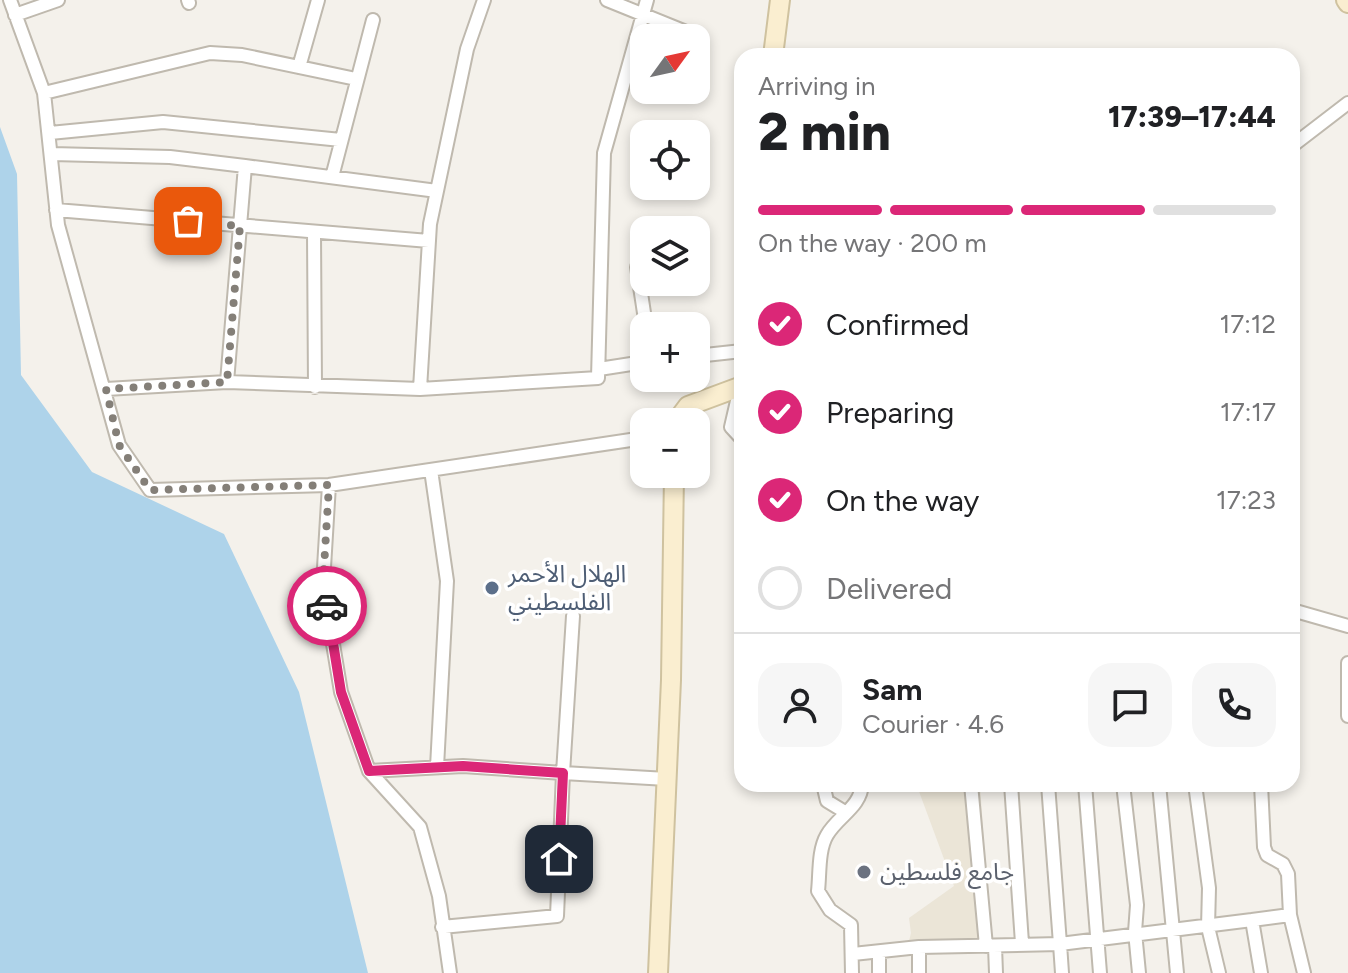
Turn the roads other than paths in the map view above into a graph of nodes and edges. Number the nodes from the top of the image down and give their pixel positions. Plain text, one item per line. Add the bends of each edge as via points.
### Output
1 (10, 0) edge
2 (58, 0) edge
3 (318, 0) edge
4 (484, 0) edge
5 (607, 0) edge
6 (647, 0) edge
7 (780, 0) edge
8 (643, 14) junction
9 (15, 15) junction
10 (373, 20) dead end
11 (667, 24) edge
12 (774, 48) edge
13 (299, 67) junction
14 (356, 79) junction
15 (44, 93) junction
16 (1348, 103) edge
17 (50, 133) junction
18 (341, 140) junction
19 (1300, 140) edge
20 (52, 154) junction
21 (245, 166) junction
22 (332, 177) junction
23 (437, 191) junction
24 (56, 210) junction
25 (240, 226) junction
26 (314, 233) junction
27 (429, 241) junction
28 (734, 352) edge
29 (710, 354) edge
30 (630, 364) edge
31 (599, 369) junction
32 (227, 382) junction
33 (315, 387) junction
34 (106, 389) junction
35 (420, 389) junction
36 (734, 390) edge
37 (686, 408) edge
38 (630, 440) edge
39 (431, 470) junction
40 (329, 485) junction
41 (674, 488) edge
42 (1300, 612) edge
43 (573, 616) dead end
44 (1348, 626) edge
45 (1348, 663) edge
46 (1348, 716) edge
47 (437, 767) junction
48 (369, 771) junction
49 (563, 773) junction
50 (667, 779) junction
51 (825, 792) edge
52 (862, 792) edge
53 (972, 792) edge
54 (1012, 792) edge
55 (1049, 792) edge
56 (1086, 792) edge
57 (1124, 792) edge
58 (1160, 792) edge
59 (1196, 792) edge
60 (1261, 792) edge
61 (845, 812) junction
62 (1290, 915) junction
63 (1252, 920) junction
64 (442, 927) junction
65 (1208, 927) junction
66 (1171, 930) junction
67 (1135, 932) junction
68 (1096, 937) junction
69 (1022, 943) junction
70 (1060, 944) junction
71 (990, 946) junction
72 (919, 947) junction
73 (879, 952) junction
74 (853, 954) junction
75 (450, 973) edge
76 (658, 973) edge
77 (852, 973) edge
78 (879, 973) edge
79 (919, 973) edge
80 (996, 973) edge
81 (1062, 973) edge
82 (1100, 973) edge
83 (1139, 973) edge
84 (1177, 973) edge
85 (1219, 973) edge
86 (1261, 973) edge
87 (1304, 973) edge

1 - 9 street
2 - 9 street
3 - 13 street
4 - 23 street via 467,49
5 - 8 street
6 - 8 street
7 - 12 street
8 - 11 street
8 - 31 street via 604,153
9 - 15 street
10 - 14 street
13 - 14 street
13 - 15 street via 210,53
14 - 18 street
15 - 17 street
16 - 19 street
17 - 18 street via 163,122
17 - 20 street
18 - 22 street
20 - 21 street via 170,157
20 - 24 street
21 - 22 street
21 - 25 street
22 - 23 street
23 - 27 street
24 - 25 street
24 - 34 street
25 - 26 street
25 - 32 street
26 - 27 street
26 - 33 street
27 - 35 street
28 - 29 street
30 - 31 street
31 - 35 street via 598,378
32 - 33 street
32 - 34 street
33 - 35 street
34 - 40 street via 119,445 150,490
36 - 37 street
38 - 39 street
39 - 40 street
39 - 47 street via 447,581
40 - 48 street via 323,584 341,692
41 - 50 street
42 - 44 street
43 - 49 street
45 - 46 street
47 - 48 street
47 - 49 street
48 - 64 street via 420,827
49 - 50 street
49 - 64 street via 557,916
50 - 76 street
51 - 61 street via 827,801
52 - 61 street
53 - 71 street
54 - 69 street
55 - 70 street
56 - 68 street
57 - 67 street via 1137,905
58 - 66 street
59 - 65 street via 1209,888
60 - 62 street via 1264,847 1286,867
61 - 74 street via 826,835 818,891 830,910 851,925
62 - 63 street
62 - 87 street
63 - 65 street
63 - 86 street
64 - 75 street
65 - 66 street
65 - 85 street
66 - 67 street
66 - 84 street
67 - 68 street
67 - 83 street
68 - 70 street
68 - 82 street
69 - 70 street
69 - 71 street
70 - 81 street
71 - 72 street
71 - 80 street
72 - 73 street
72 - 79 street
73 - 74 street
73 - 78 street
74 - 77 street

